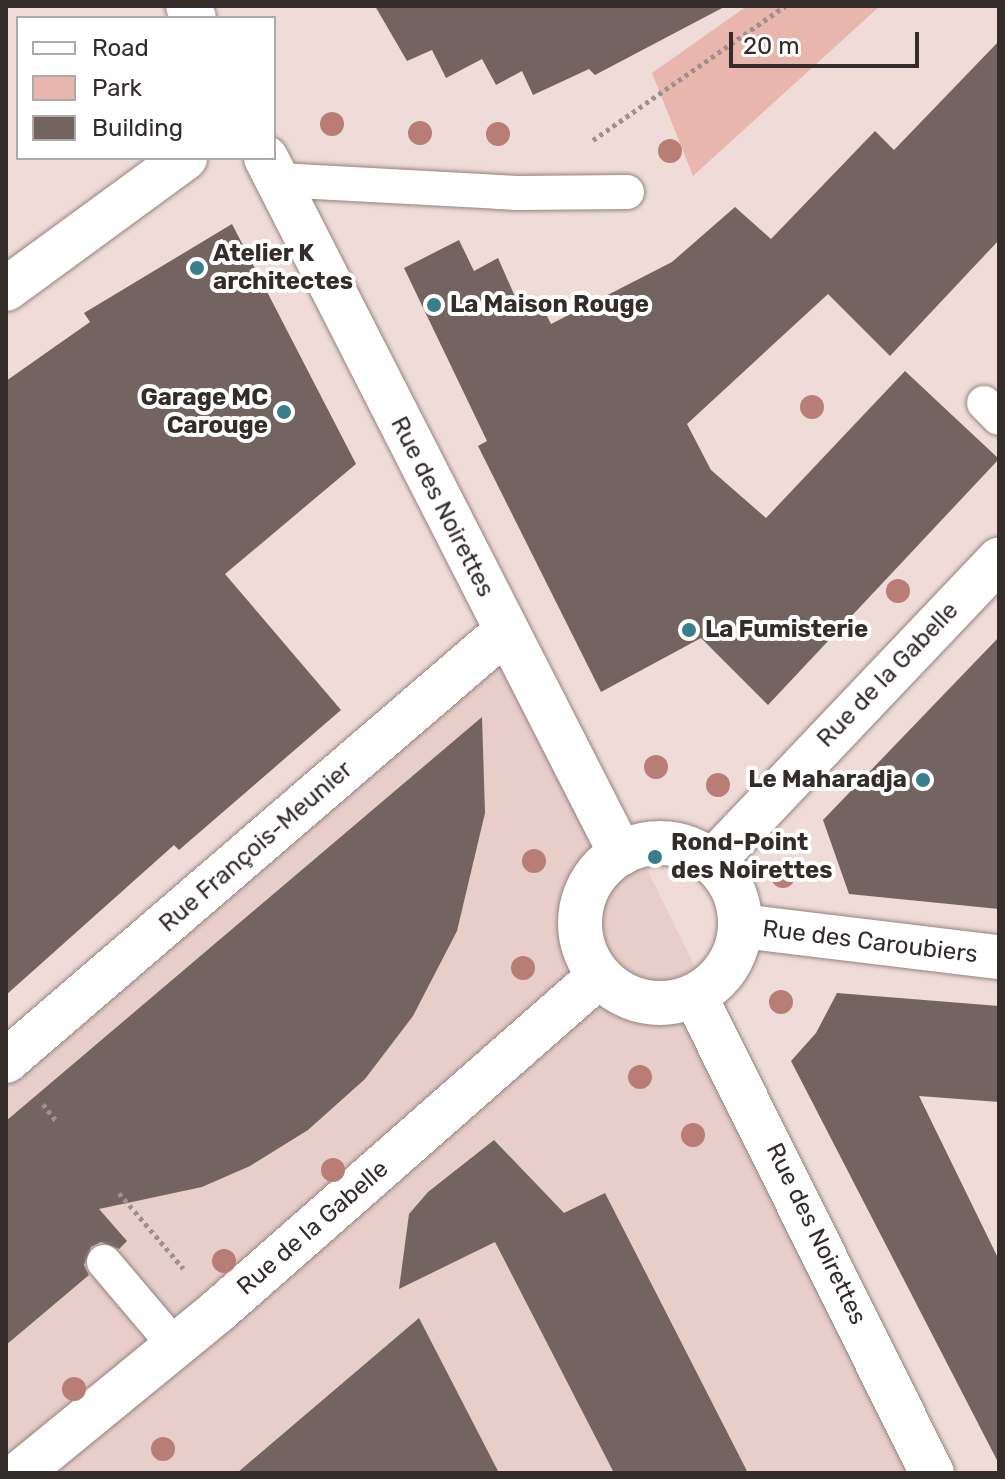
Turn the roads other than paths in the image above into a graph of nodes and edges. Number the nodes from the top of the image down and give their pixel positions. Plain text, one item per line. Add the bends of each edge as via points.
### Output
1 (182, 160) edge
2 (272, 169) edge
3 (627, 192) dead end
4 (6, 289) edge
5 (999, 560) edge
6 (505, 632) junction
7 (621, 854) junction
8 (712, 862) junction
9 (741, 926) junction
10 (999, 957) edge
11 (599, 976) junction
12 (695, 996) junction
13 (6, 1061) edge
14 (104, 1262) dead end
15 (176, 1347) junction
16 (20, 1473) edge
17 (932, 1473) edge

1 - 4 street
2 - 3 lane via 517,193
2 - 6 street, Rue des Noirettes
5 - 8 street, Rue de la Gabelle
6 - 7 street, Rue des Noirettes via 582,770
6 - 13 street, Rue François-Meunier
7 - 8 street via 659,843 683,846
7 - 11 street via 593,880 583,903 580,926
8 - 9 street via 732,886
9 - 10 street, Rue des Caroubiers
9 - 12 street via 734,953 717,980
11 - 12 street via 624,996 646,1003
11 - 15 street, Rue de la Gabelle
12 - 17 street, Rue des Noirettes
14 - 15 lane
15 - 16 street, Rue de la Gabelle

